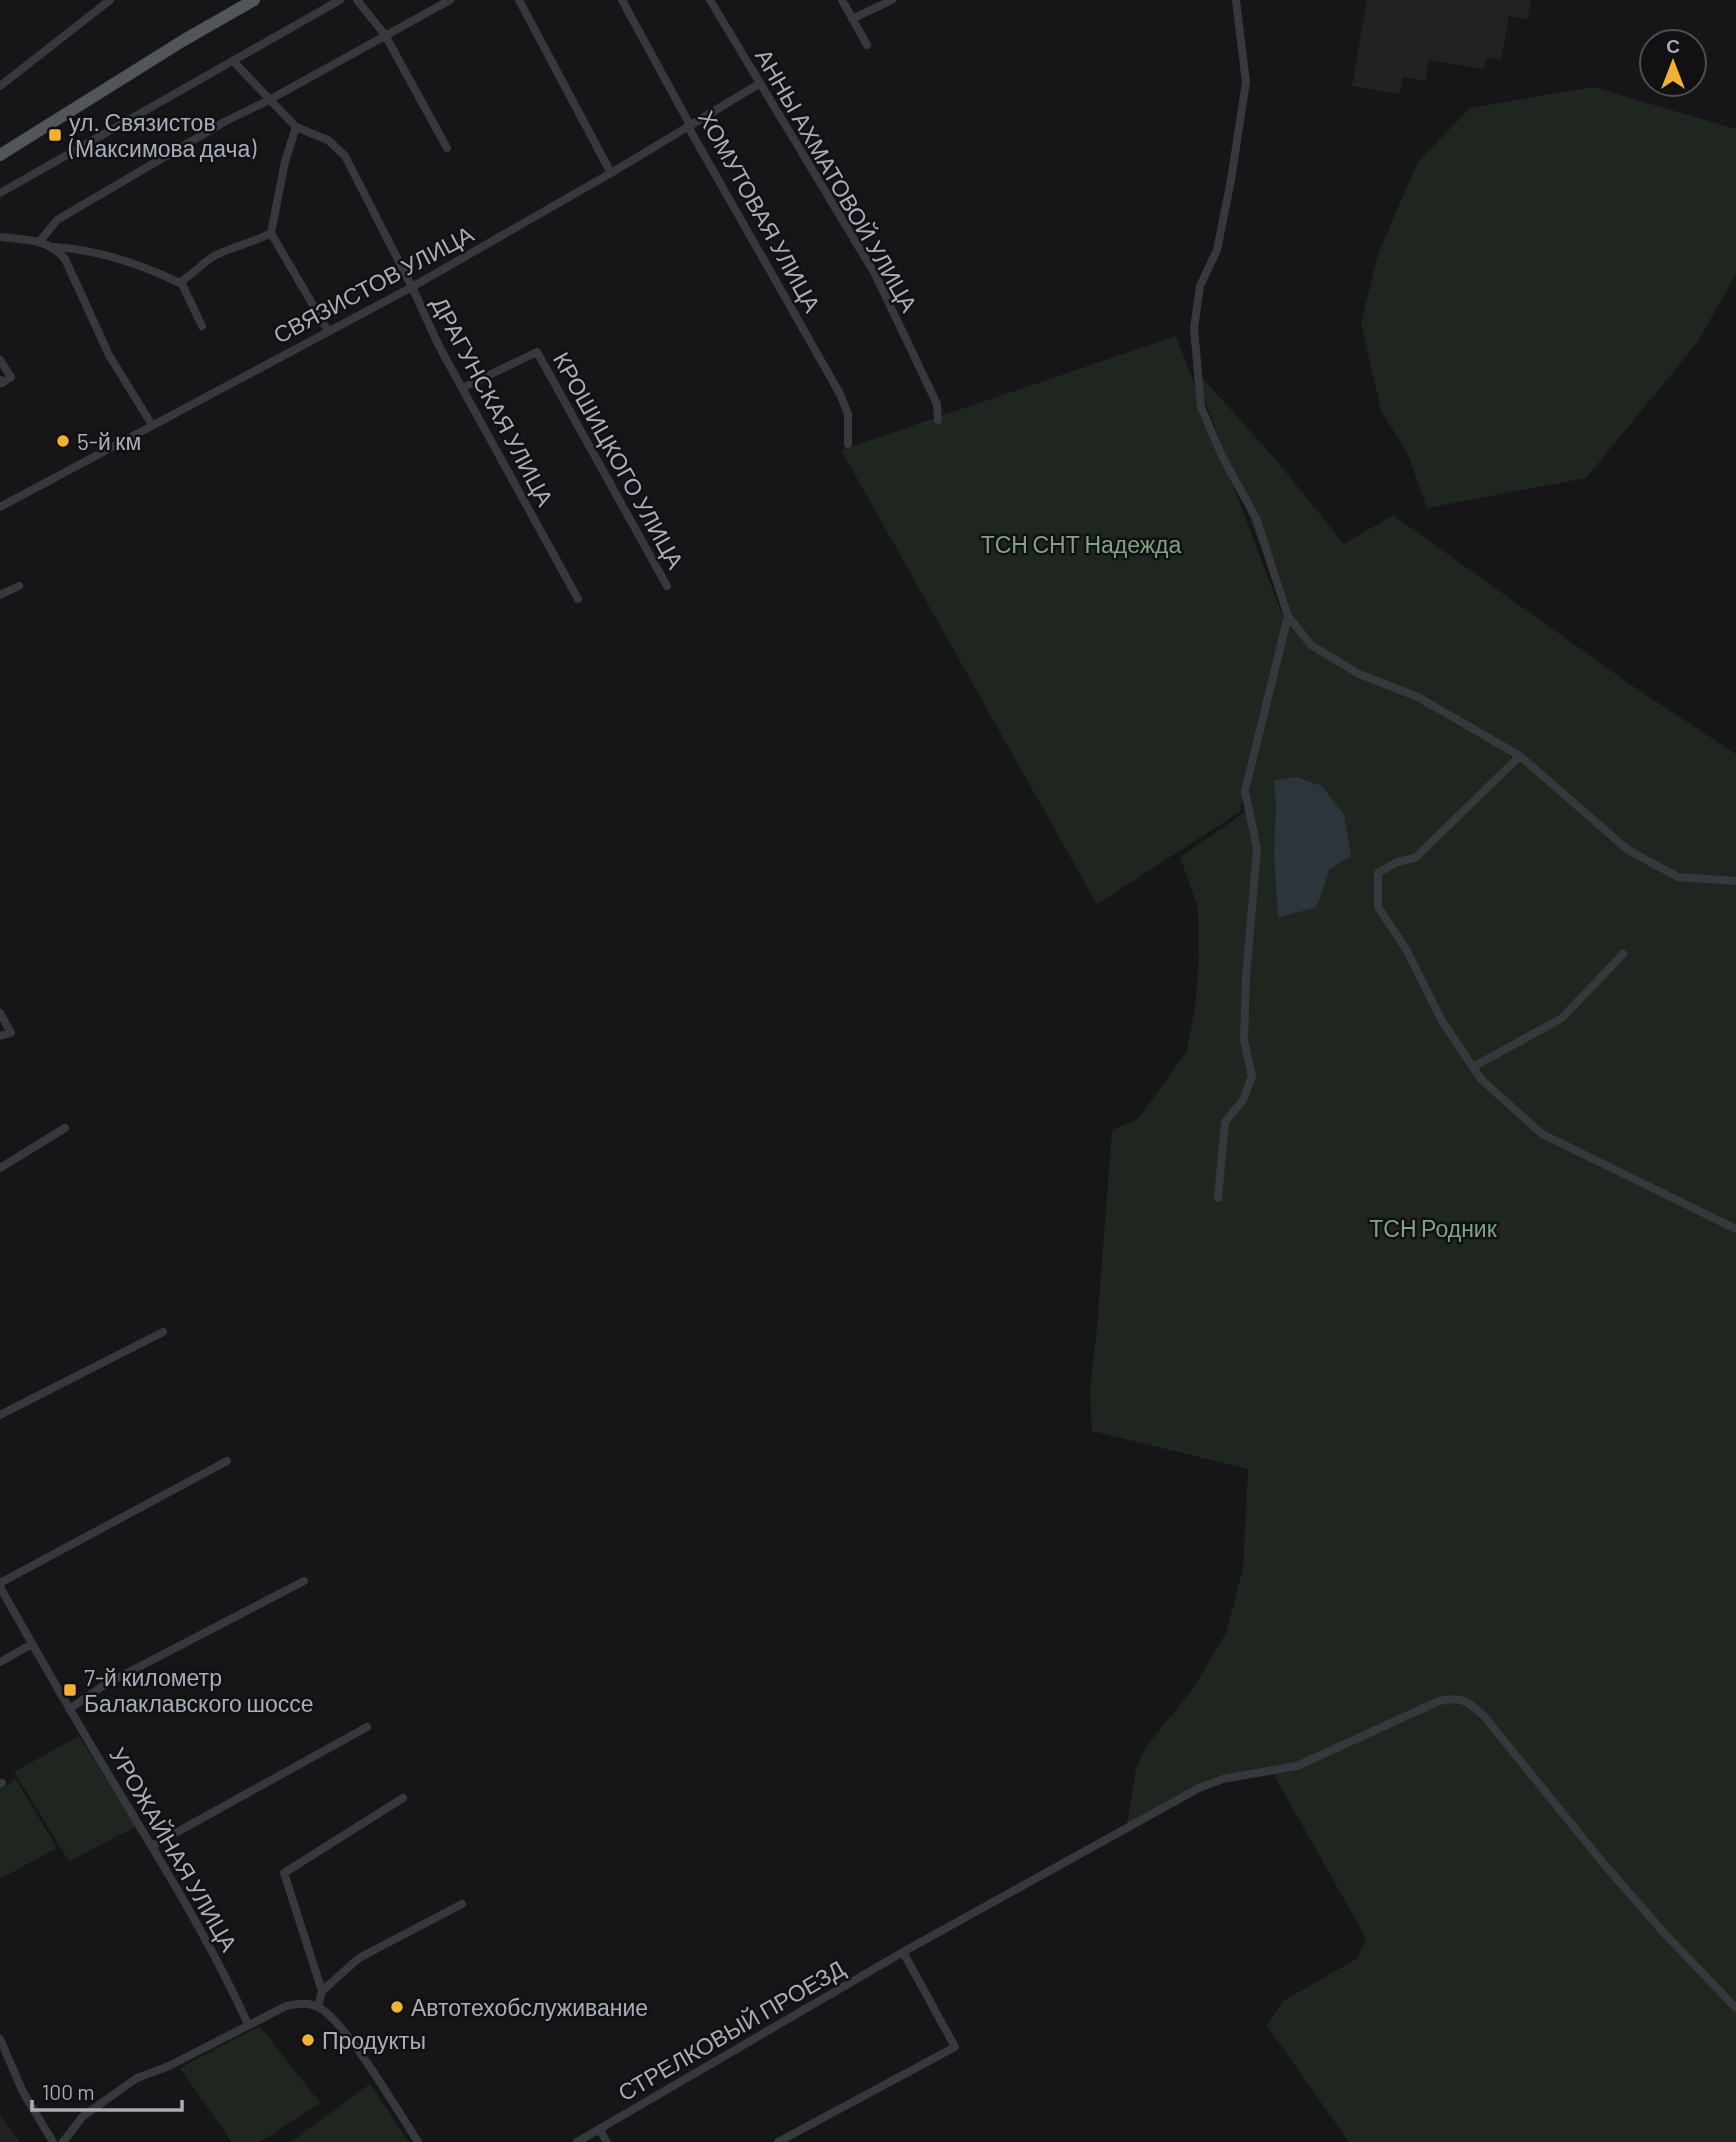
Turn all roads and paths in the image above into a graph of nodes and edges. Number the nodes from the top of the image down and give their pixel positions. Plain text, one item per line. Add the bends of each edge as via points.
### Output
1 (110, 0) edge
2 (254, 0) edge
3 (340, 0) edge
4 (357, 0) edge
5 (450, 0) edge
6 (519, 0) edge
7 (622, 0) edge
8 (710, 0) edge
9 (842, 0) edge
10 (892, 0) edge
11 (1236, 0) edge
12 (852, 19) junction
13 (385, 35) junction
14 (867, 44) dead end
15 (233, 61) junction
16 (758, 83) junction
17 (0, 86) edge
18 (269, 100) junction
19 (690, 125) junction
20 (296, 127) junction
21 (447, 148) dead end
22 (0, 155) edge
23 (611, 173) junction
24 (0, 193) edge
25 (271, 233) junction
26 (0, 237) edge
27 (39, 242) junction
28 (55, 247) junction
29 (182, 284) junction
30 (412, 287) junction
31 (202, 326) dead end
32 (328, 331) junction
33 (1, 364) edge
34 (0, 380) edge
35 (462, 388) junction
36 (938, 420) dead end
37 (152, 425) junction
38 (848, 444) dead end
39 (0, 507) edge
40 (19, 586) dead end
41 (667, 586) dead end
42 (0, 595) edge
43 (578, 599) dead end
44 (1288, 616) junction
45 (1520, 756) junction
46 (1736, 881) edge
47 (1623, 954) dead end
48 (0, 1013) edge
49 (0, 1036) edge
50 (1473, 1067) junction
51 (65, 1128) dead end
52 (0, 1168) edge
53 (1218, 1198) dead end
54 (1736, 1229) edge
55 (163, 1332) dead end
56 (0, 1415) edge
57 (227, 1461) dead end
58 (304, 1581) dead end
59 (0, 1585) edge
60 (32, 1644) junction
61 (0, 1662) edge
62 (69, 1709) junction
63 (367, 1727) dead end
64 (403, 1798) dead end
65 (152, 1846) junction
66 (462, 1904) dead end
67 (904, 1952) junction
68 (323, 1991) junction
69 (318, 2007) junction
70 (1736, 2008) edge
71 (248, 2024) junction
72 (0, 2039) edge
73 (599, 2129) junction
74 (53, 2142) edge
75 (63, 2142) edge
76 (418, 2142) edge
77 (577, 2142) edge
78 (607, 2142) edge
79 (778, 2142) edge

1 - 17 street
2 - 22 main road
3 - 15 street
4 - 13 street
5 - 13 street
6 - 23 street
7 - 19 street, ХОМУТОВАЯ УЛИЦА
8 - 16 street, АННЫ АХМАТОВОЙ УЛИЦА
9 - 12 street
10 - 12 street
11 - 44 street via 1246,82 1217,250 1200,286 1194,328 1201,407 1256,518
12 - 14 street
13 - 18 street
13 - 21 street
15 - 18 street, ДРАГУНСКАЯ УЛИЦА
15 - 24 street
16 - 19 street, СВЯЗИСТОВ УЛИЦА
16 - 36 street, АННЫ АХМАТОВОЙ УЛИЦА via 875,274 937,404
18 - 20 street, ДРАГУНСКАЯ УЛИЦА
18 - 27 street via 57,220
19 - 23 street, СВЯЗИСТОВ УЛИЦА
19 - 38 street, ХОМУТОВАЯ УЛИЦА via 840,394 848,414
20 - 25 street
20 - 30 street, ДРАГУНСКАЯ УЛИЦА via 328,140 345,156
23 - 30 street, СВЯЗИСТОВ УЛИЦА
25 - 29 street via 213,257
25 - 32 street
26 - 27 street
27 - 28 street
28 - 29 street via 134,263
28 - 37 street via 65,259 109,355
29 - 31 street
30 - 32 street, СВЯЗИСТОВ УЛИЦА
30 - 35 street, ДРАГУНСКАЯ УЛИЦА
32 - 37 street, СВЯЗИСТОВ УЛИЦА
33 - 34 street via 11,377
35 - 41 street, КРОШИЦКОГО УЛИЦА via 537,352
35 - 43 street, ДРАГУНСКАЯ УЛИЦА
37 - 39 street, СВЯЗИСТОВ УЛИЦА
40 - 42 street
44 - 45 street via 1311,645 1359,674 1418,697
44 - 53 street via 1245,791 1257,849 1244,1040 1252,1076 1243,1100 1225,1122
45 - 46 street via 1628,850 1678,877
45 - 50 street via 1415,858 1378,873 1378,906
47 - 50 street via 1562,1018
48 - 49 street via 11,1033
50 - 54 street via 1542,1134
51 - 52 street
55 - 56 street
57 - 59 street
58 - 62 street via 106,1684
59 - 60 street, УРОЖАЙНАЯ УЛИЦА
60 - 61 street
60 - 62 street, УРОЖАЙНАЯ УЛИЦА
62 - 65 street, УРОЖАЙНАЯ УЛИЦА
63 - 65 street
64 - 68 street via 284,1873
65 - 71 street, УРОЖАЙНАЯ УЛИЦА
66 - 68 street via 359,1958
67 - 70 street, СТРЕЛКОВЫЙ ПРОЕЗД via 1199,1788 1223,1779 1297,1766 1439,1700 1455,1697 1485,1716 1603,1863
67 - 73 street, СТРЕЛКОВЫЙ ПРОЕЗД
67 - 79 street via 955,2047
68 - 69 street
69 - 71 street via 306,2003 286,2006
69 - 76 street via 345,2034
71 - 75 street via 137,2078 83,2116
72 - 74 street via 23,2092
73 - 77 street, СТРЕЛКОВЫЙ ПРОЕЗД
73 - 78 street

